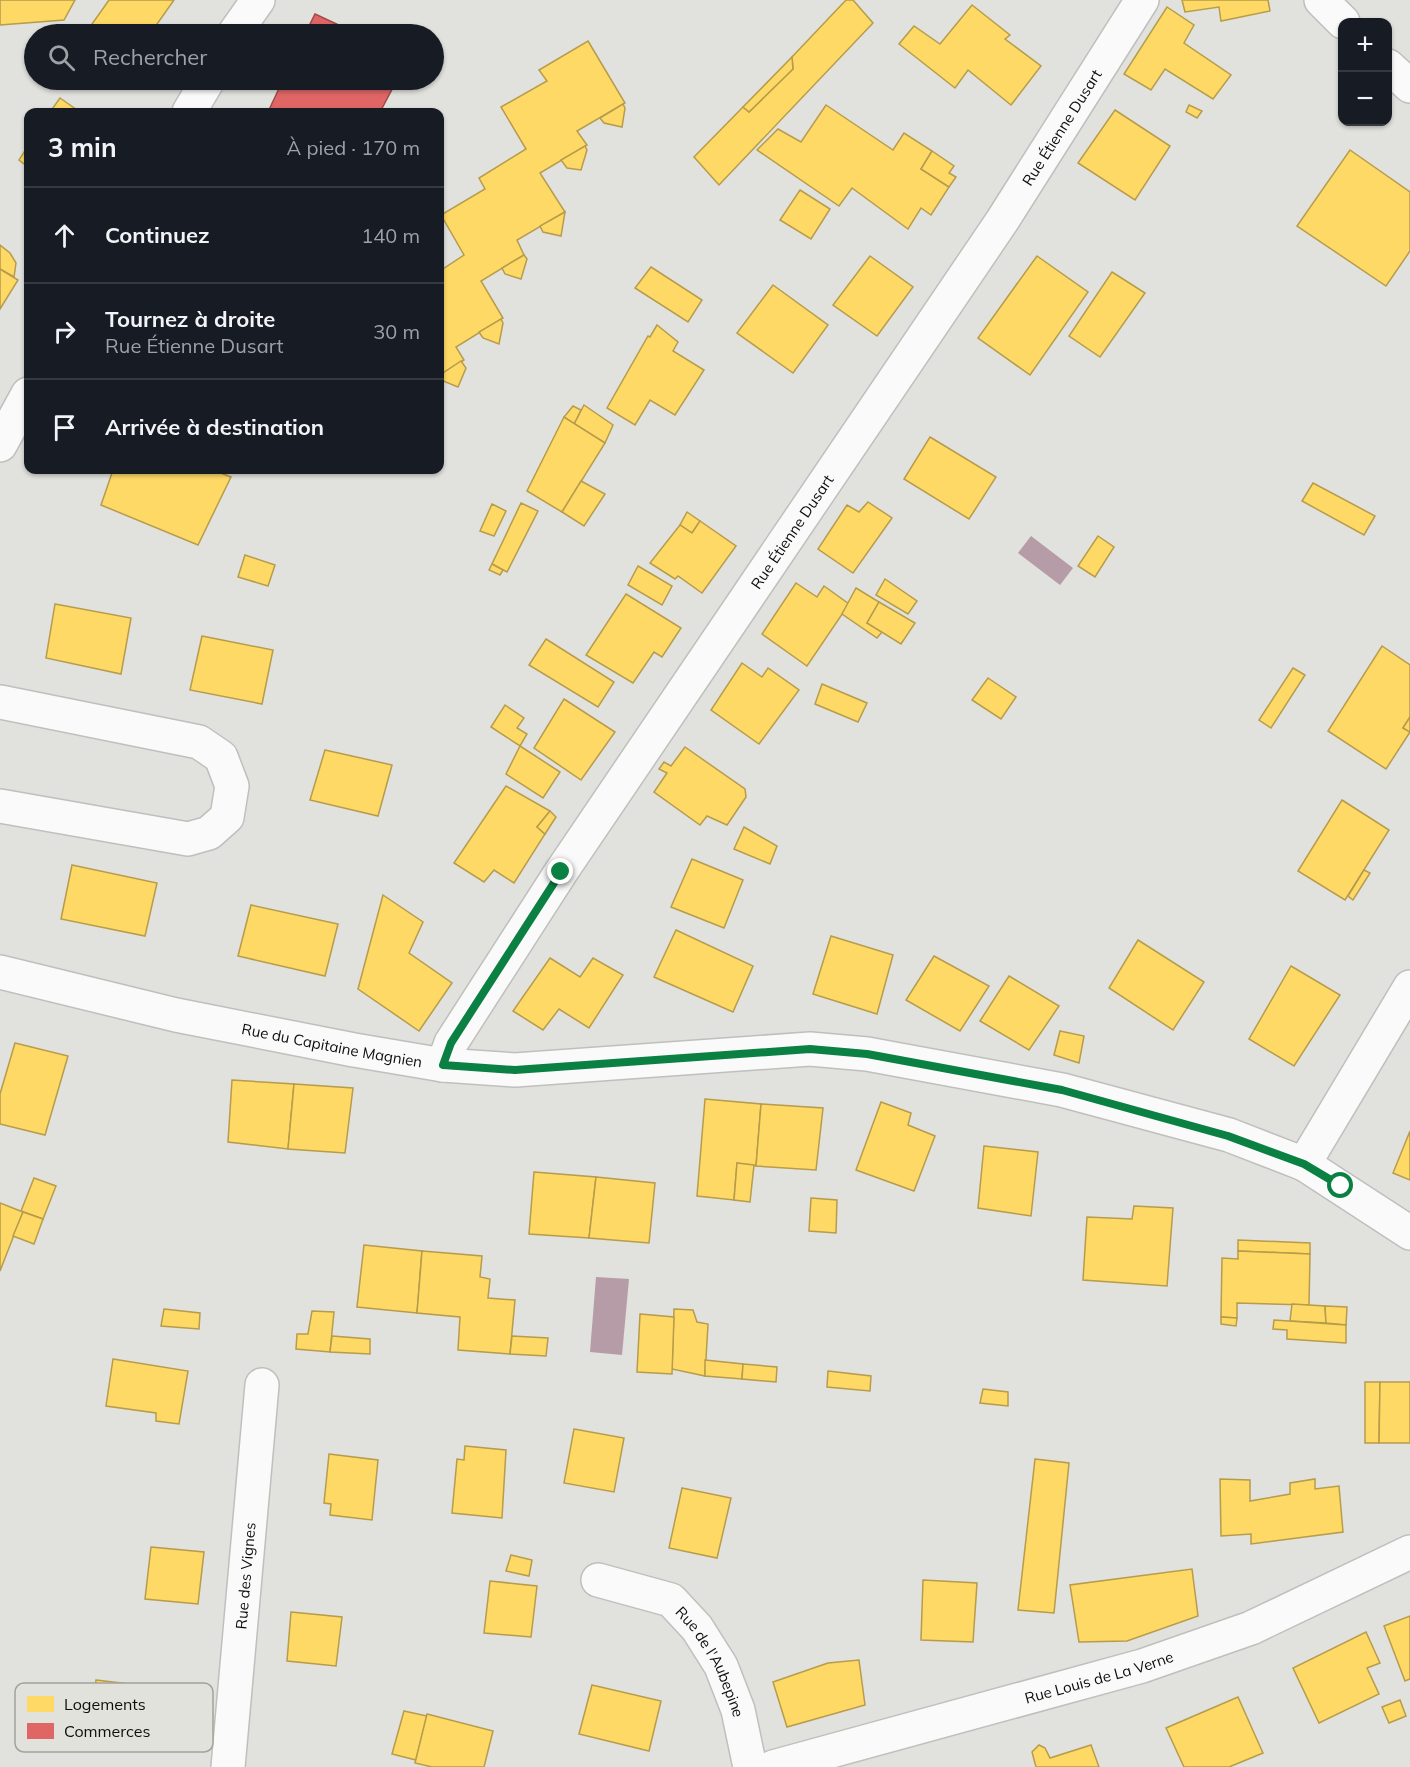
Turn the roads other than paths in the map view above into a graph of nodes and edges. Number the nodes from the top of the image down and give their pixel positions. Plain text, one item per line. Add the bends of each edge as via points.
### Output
1 (1142, 0) edge
2 (1321, 0) edge
3 (1339, 18) edge
4 (1392, 70) edge
5 (1410, 86) edge
6 (202, 90) edge
7 (191, 108) edge
8 (24, 401) edge
9 (0, 445) edge
10 (0, 702) edge
11 (0, 806) edge
12 (0, 972) edge
13 (1410, 987) edge
14 (443, 1065) junction
15 (1304, 1164) junction
16 (1410, 1233) edge
17 (262, 1384) dead end
18 (1410, 1552) edge
19 (598, 1580) dead end
20 (228, 1767) edge
21 (750, 1767) edge
22 (773, 1767) edge

1 - 14 street, Rue Étienne Dusart via 1002,221 561,872 451,1043
2 - 3 street
4 - 5 street
6 - 7 street
8 - 9 street
10 - 11 street via 199,742 221,757 232,786 226,817 209,833 188,839
12 - 14 street, Rue du Capitaine Magnien via 176,1015
13 - 15 street
14 - 15 street, Rue du Capitaine Magnien via 515,1070 810,1049 867,1054 1062,1090 1228,1136
15 - 16 street, Rue du Capitaine Magnien
17 - 20 street, Rue des Vignes
18 - 22 street, Rue Louis de La Verne via 1251,1628 1142,1666
19 - 21 street, Rue de l'Aubepine via 671,1600 697,1628 725,1677 738,1710

